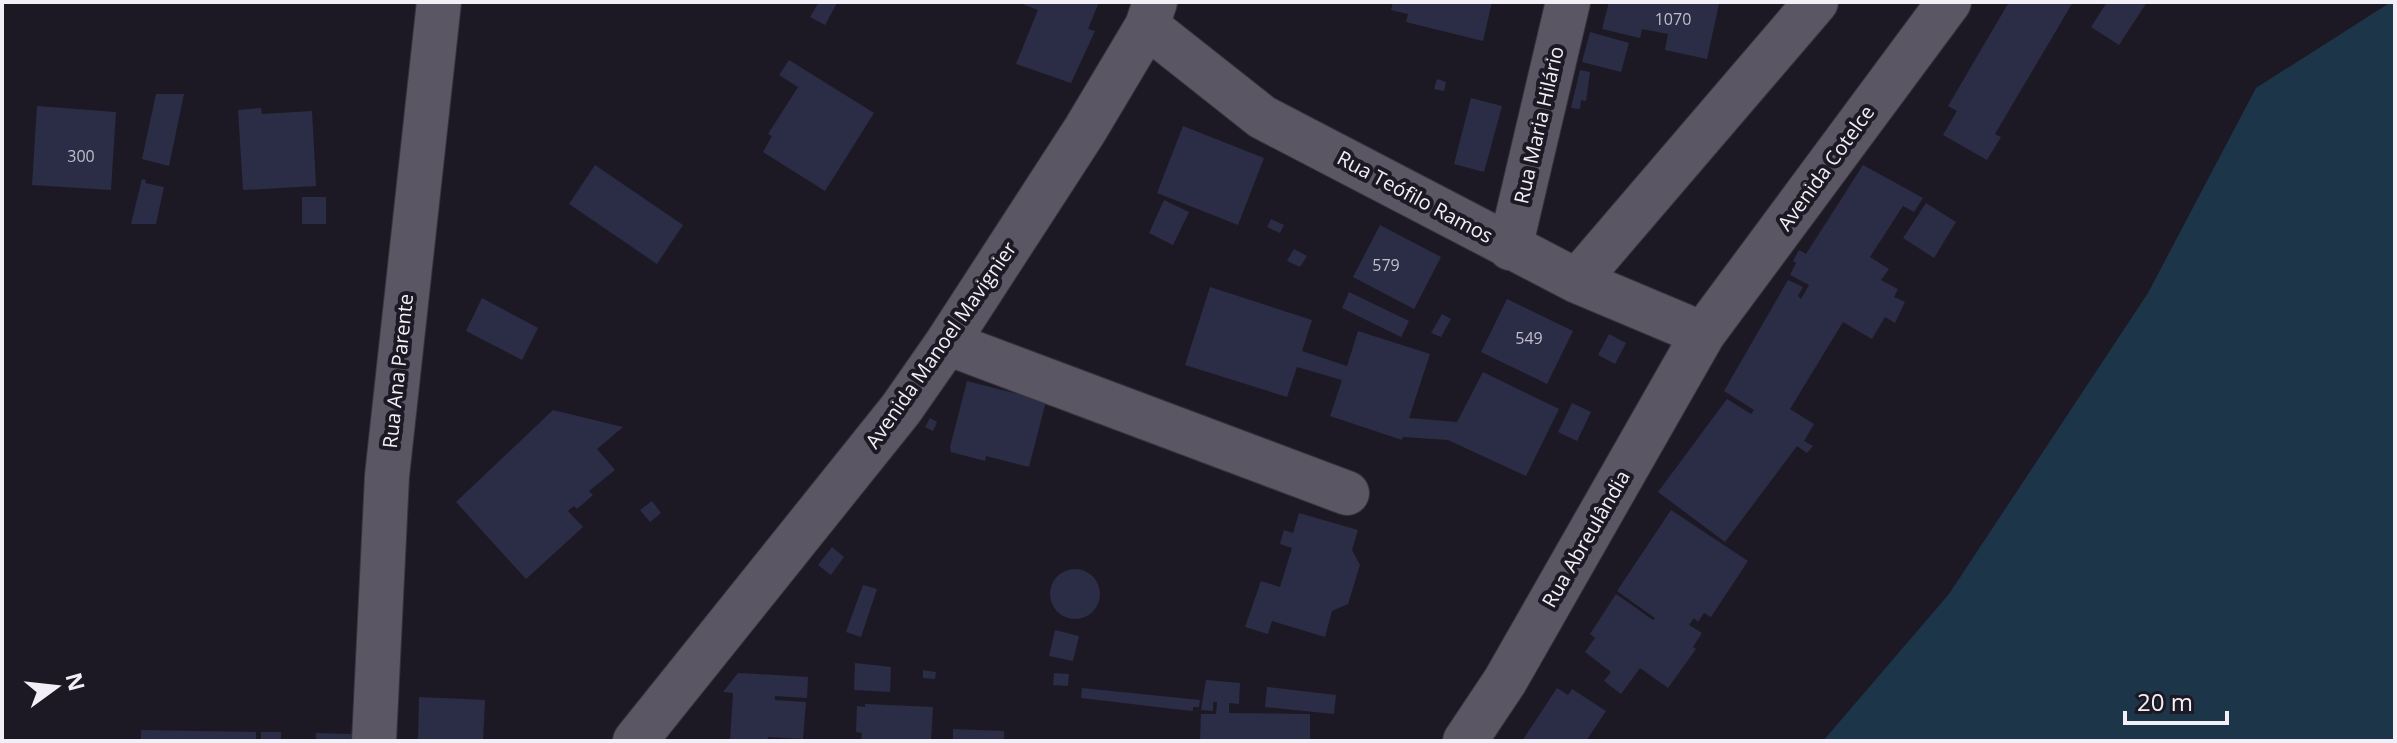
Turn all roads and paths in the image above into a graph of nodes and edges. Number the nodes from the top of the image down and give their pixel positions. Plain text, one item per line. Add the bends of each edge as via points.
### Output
1 (439, 2) edge
2 (1568, 2) edge
3 (1816, 2) edge
4 (1949, 2) edge
5 (1151, 14) edge
6 (1510, 248) junction
7 (1577, 281) junction
8 (1703, 334) junction
9 (947, 343) junction
10 (1347, 493) dead end
11 (374, 741) edge
12 (635, 741) edge
13 (1465, 741) edge

1 - 11 street, Rua Ana Parente via 387,476
2 - 6 street, Rua Maria Hilário
3 - 7 street
4 - 8 street, Avenida Cotelce
5 - 6 street, Rua Teófilo Ramos via 1262,117
5 - 9 street, Avenida Manoel Mavignier via 1085,130
6 - 7 street, Rua Teófilo Ramos
7 - 8 street, Rua Teófilo Ramos
8 - 13 street, Rua Abreulândia via 1505,681
9 - 10 street
9 - 12 street, Avenida Manoel Mavignier via 901,409

